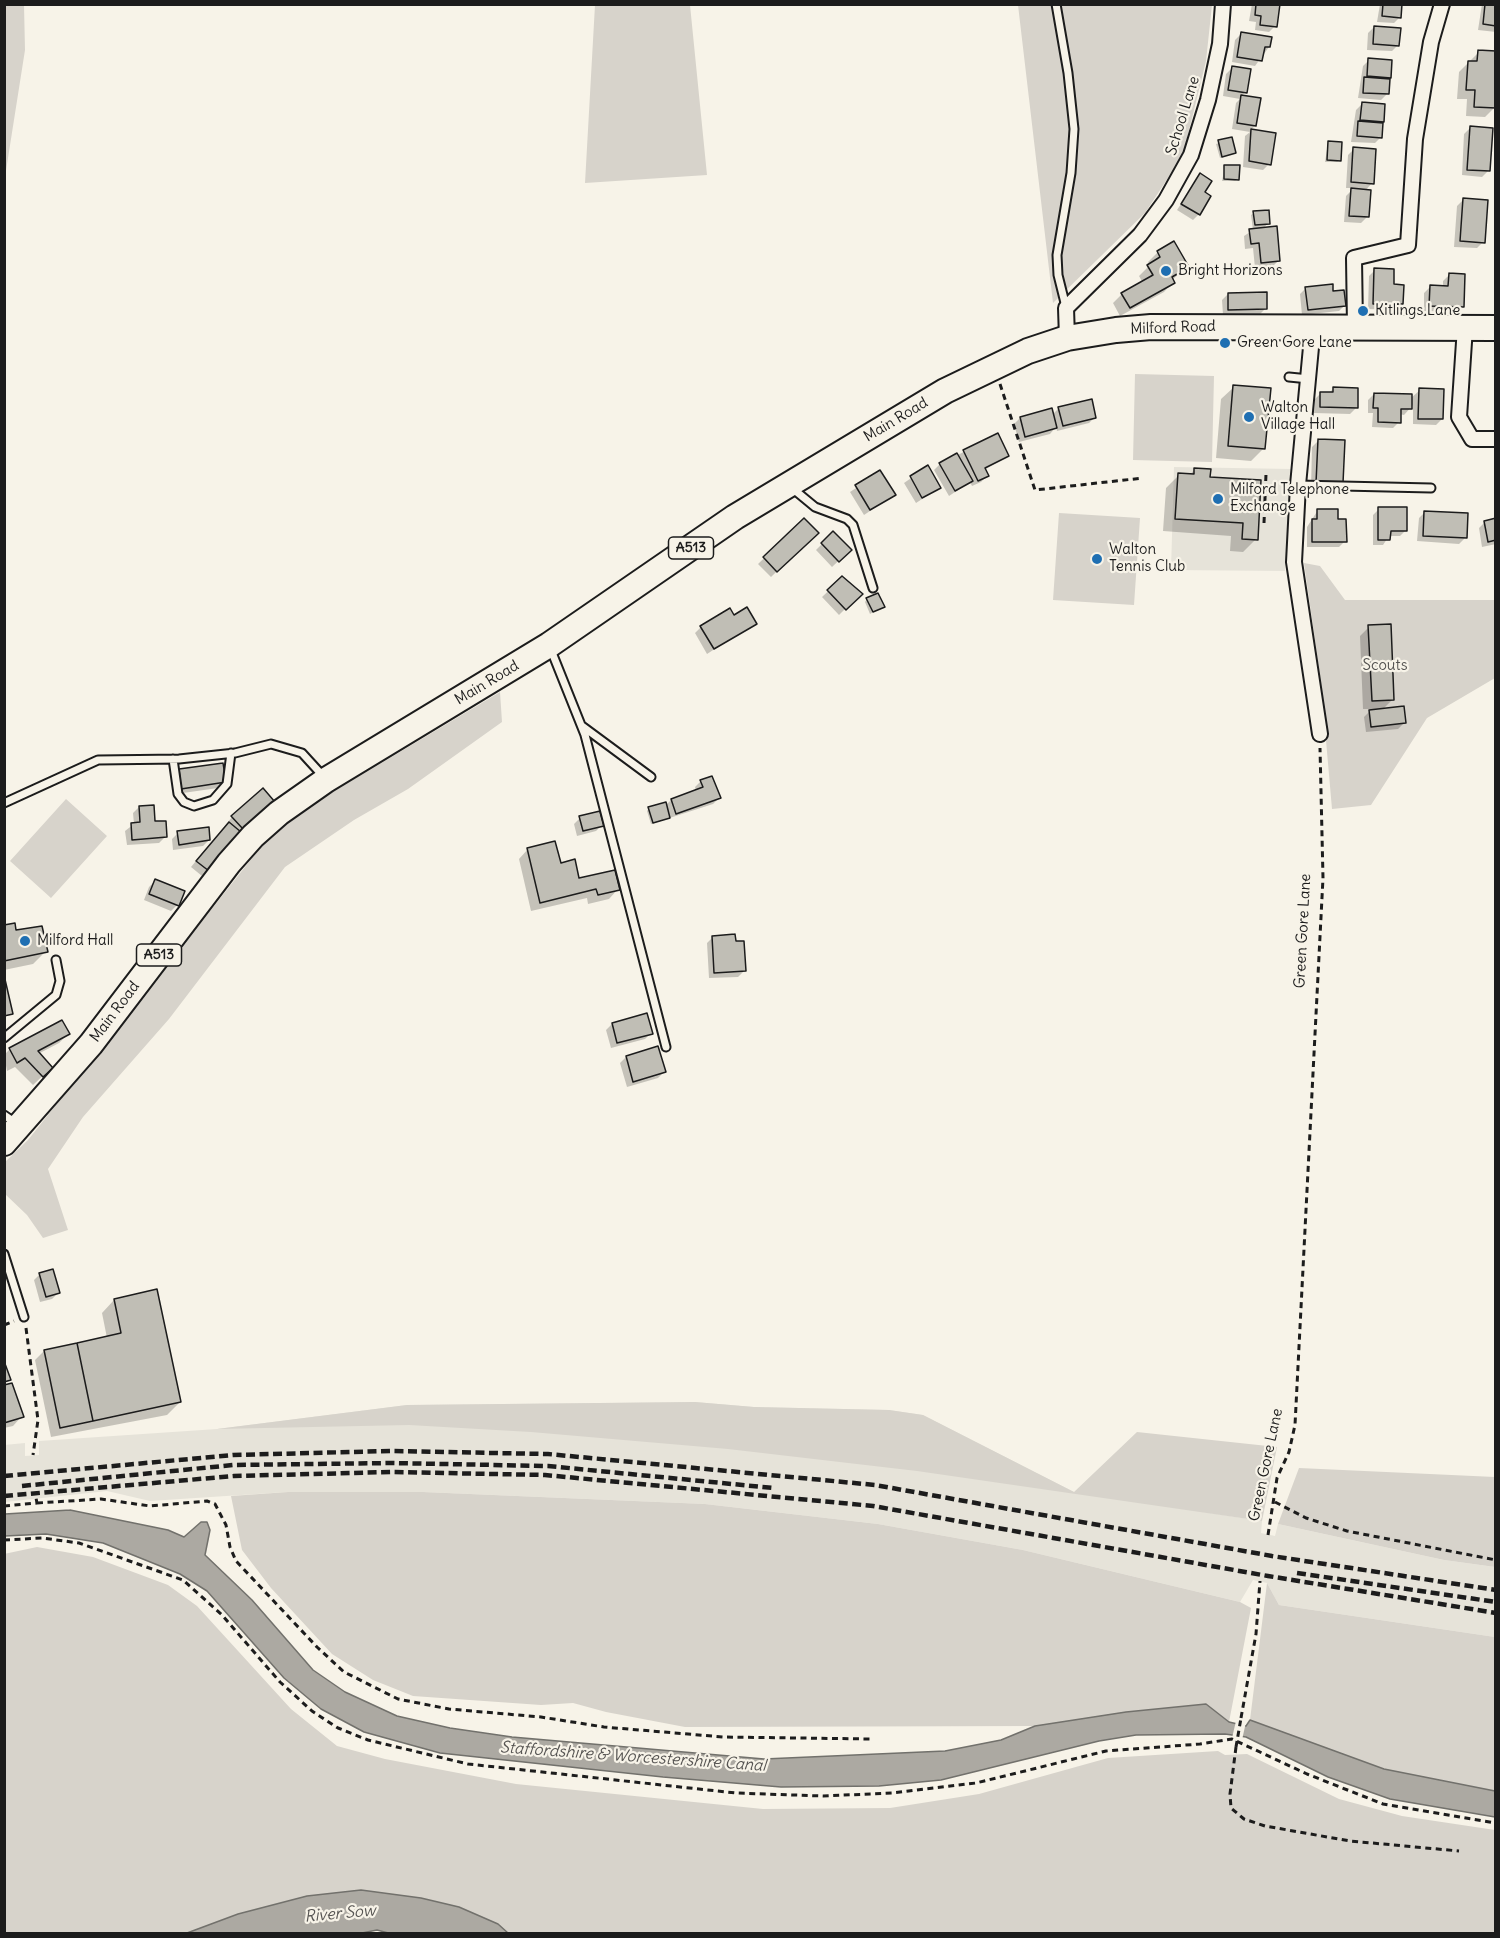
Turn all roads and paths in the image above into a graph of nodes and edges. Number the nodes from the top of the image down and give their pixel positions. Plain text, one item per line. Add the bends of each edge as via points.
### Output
1 (1056, 4) edge
2 (1223, 4) edge
3 (1442, 4) edge
4 (1066, 308) junction
5 (1313, 326) junction
6 (1355, 326) junction
7 (1465, 327) junction
8 (1496, 328) edge
9 (1067, 338) junction
10 (994, 365) junction
11 (1289, 376) dead end
12 (1309, 379) junction
13 (1496, 438) edge
14 (1266, 474) dead end
15 (1143, 478) dead end
16 (788, 485) junction
17 (1298, 486) junction
18 (1431, 488) dead end
19 (1264, 523) dead end
20 (873, 588) dead end
21 (549, 645) junction
22 (582, 726) junction
23 (1320, 734) joint
24 (231, 753) junction
25 (173, 759) junction
26 (651, 777) dead end
27 (326, 780) junction
28 (4, 803) edge
29 (56, 960) dead end
30 (4, 1038) edge
31 (666, 1047) dead end
32 (10, 1128) edge
33 (4, 1254) edge
34 (24, 1317) joint
35 (33, 1455) dead end
36 (1275, 1501) junction
37 (4, 1506) edge
38 (1268, 1535) dead end
39 (4, 1540) edge
40 (1496, 1560) edge
41 (1260, 1581) dead end
42 (872, 1739) dead end
43 (1496, 1822) edge
44 (1459, 1851) dead end

1 - 4 lane via 1074,129 1057,255
2 - 4 street, School Lane via 1220,44 1191,155 1166,200 1140,235
3 - 6 street via 1431,42 1415,139 1408,245 1354,258
4 - 9 street
5 - 6 highway, Milford Road / A513
5 - 9 highway, Milford Road / A513 via 1151,327
5 - 12 street
6 - 7 highway, Milford Road / A513
7 - 8 highway, Milford Road / A513
7 - 13 street via 1458,417 1472,439
9 - 10 highway, Main Road / A513
10 - 15 path via 1035,490
10 - 16 highway, Main Road / A513 via 912,409
11 - 12 lane
12 - 17 street
14 - 19 path
16 - 20 lane via 815,507 853,525
16 - 21 highway, Main Road / A513
17 - 18 lane
17 - 23 street via 1294,525 1297,592
21 - 22 lane
21 - 27 highway, Main Road / A513
22 - 26 lane
22 - 31 lane
23 - 36 path, Green Gore Lane via 1323,878 1295,1425 1289,1452 1277,1478
24 - 25 lane
24 - 25 lane via 227,784 213,800 194,806 178,794
24 - 27 lane via 272,744 302,753
25 - 28 lane via 98,759
27 - 32 highway, Main Road / A513 via 279,813 237,854 91,1044
29 - 30 lane via 60,981 56,995
33 - 34 lane
34 - 35 path via 38,1420
36 - 38 path, Green Gore Lane
36 - 40 path via 1306,1518 1347,1531
37 - 42 path via 36,1500 101,1499 150,1506 207,1501 214,1504 226,1525 236,1561 317,1647 344,1672 398,1699 449,1709 604,1727 723,1737
39 - 43 path via 42,1538 79,1543 183,1580 222,1615 280,1682 338,1728 368,1740 468,1764 712,1791 823,1796 976,1783 1106,1751 1232,1738 1316,1779 1383,1804
41 - 44 path, bridge via 1231,1808 1244,1819 1265,1826 1350,1841

